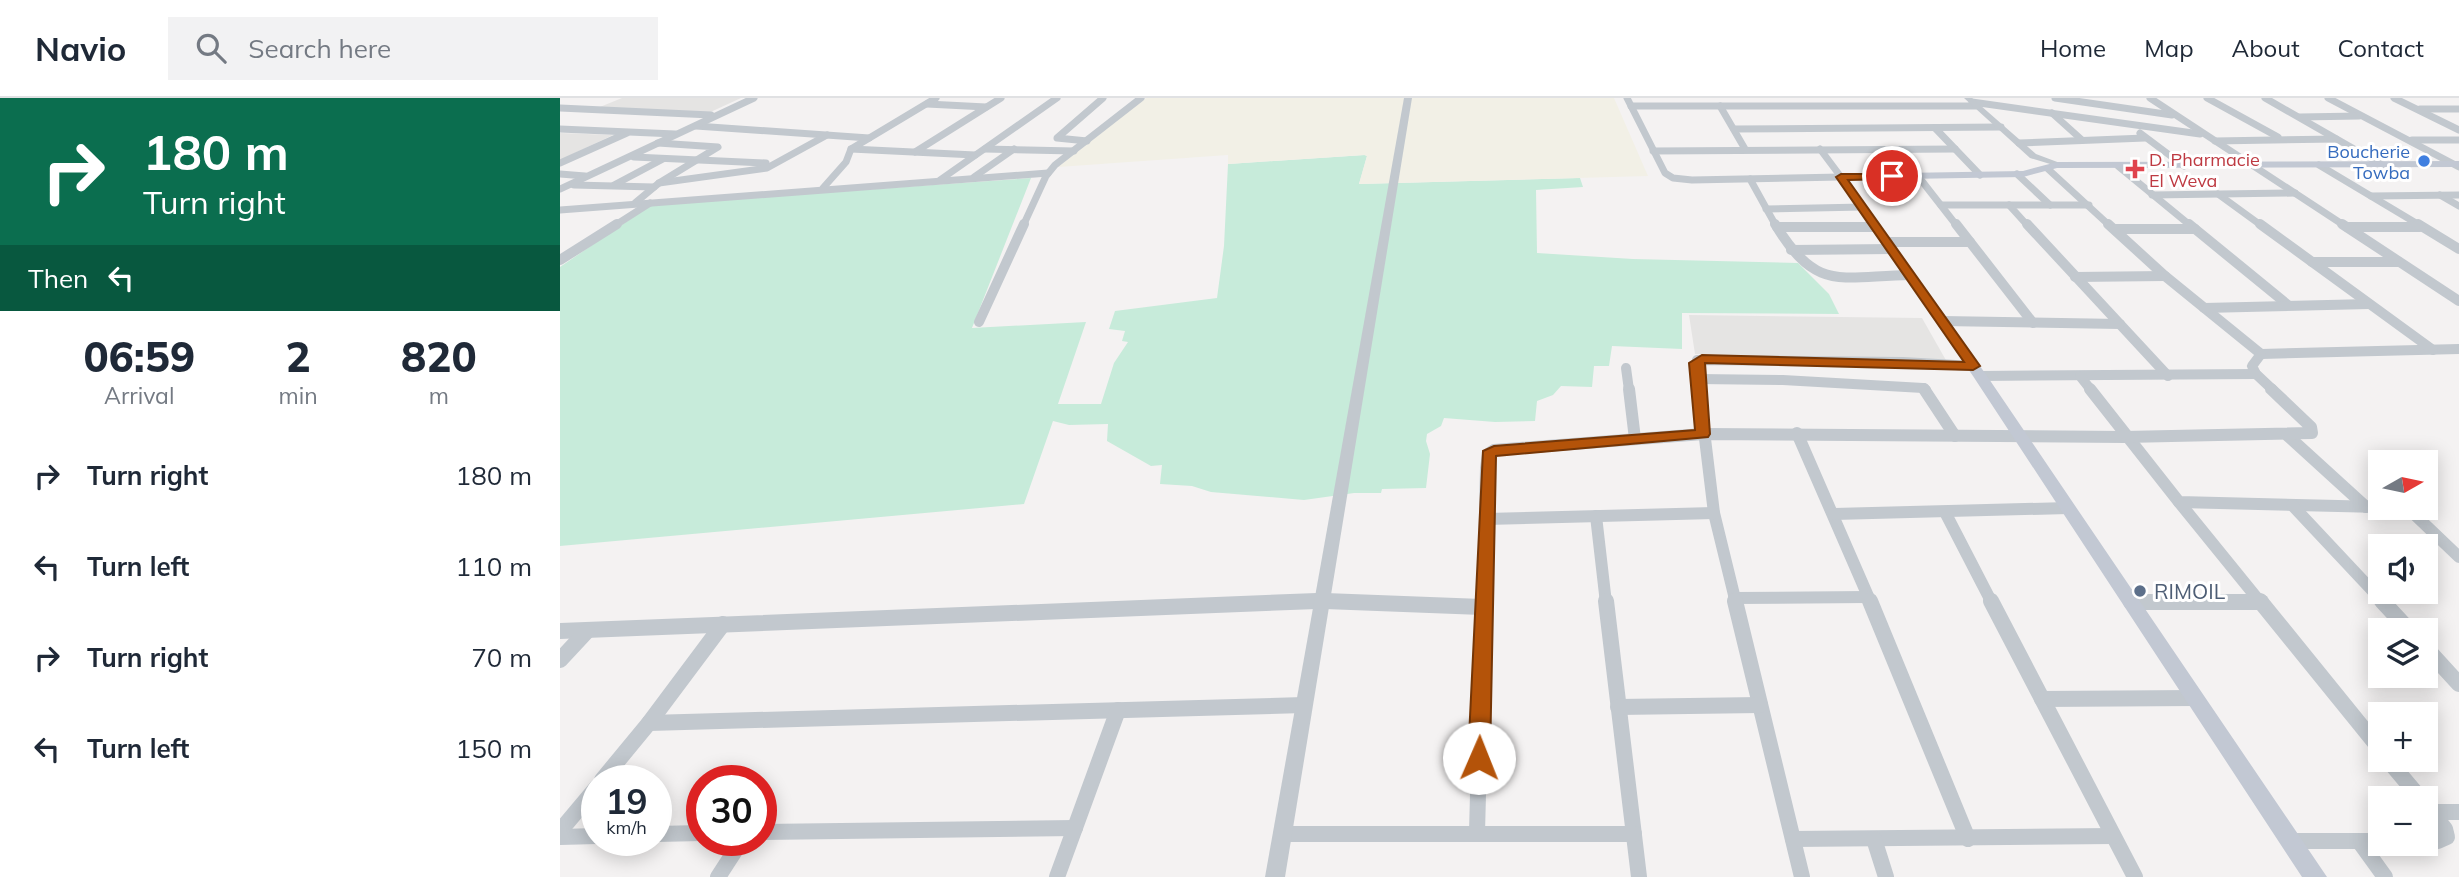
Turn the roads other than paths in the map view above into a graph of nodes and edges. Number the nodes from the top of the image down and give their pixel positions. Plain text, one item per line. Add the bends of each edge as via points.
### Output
1 (572, 98) edge
2 (754, 98) edge
3 (936, 98) edge
4 (1001, 98) edge
5 (1057, 98) edge
6 (1103, 98) edge
7 (1141, 98) edge
8 (1408, 98) edge
9 (1728, 98) edge
10 (1788, 98) edge
11 (1910, 98) edge
12 (2055, 98) edge
13 (2150, 98) edge
14 (2207, 98) edge
15 (2265, 98) edge
16 (2330, 98) edge
17 (2393, 98) edge
18 (2448, 98) edge
19 (2089, 101) edge
20 (1629, 102) edge
21 (1972, 102) edge
22 (560, 103) edge
23 (2459, 103) edge
24 (927, 104) junction
25 (1720, 106) junction
26 (1733, 106) junction
27 (1793, 106) junction
28 (1847, 106) junction
29 (1919, 106) junction
30 (986, 107) junction
31 (560, 108) edge
32 (2416, 109) junction
33 (2459, 109) edge
34 (617, 111) junction
35 (2052, 113) junction
36 (1853, 114) dead end
37 (715, 116) junction
38 (2177, 116) junction
39 (2362, 116) junction
40 (2300, 117) junction
41 (1858, 121) dead end
42 (2129, 124) junction
43 (693, 126) junction
44 (2001, 127) junction
45 (1935, 128) junction
46 (560, 129) edge
47 (572, 129) junction
48 (1864, 129) junction
49 (1734, 130) junction
50 (2459, 130) edge
51 (629, 132) junction
52 (676, 134) junction
53 (827, 135) junction
54 (2206, 135) junction
55 (869, 138) junction
56 (2145, 138) junction
57 (2281, 139) junction
58 (2336, 139) junction
59 (2082, 140) junction
60 (2408, 140) junction
61 (2459, 140) edge
62 (1087, 141) junction
63 (2215, 141) junction
64 (658, 143) junction
65 (2019, 143) junction
66 (704, 145) junction
67 (852, 149) junction
68 (985, 149) junction
69 (1014, 149) junction
70 (1745, 149) junction
71 (1820, 149) junction
72 (1955, 149) junction
73 (1074, 151) junction
74 (1653, 151) junction
75 (914, 152) junction
76 (975, 155) junction
77 (630, 157) junction
78 (663, 158) junction
79 (676, 159) junction
80 (701, 160) junction
81 (733, 162) junction
82 (560, 163) edge
83 (773, 165) junction
84 (2253, 165) junction
85 (2319, 165) junction
86 (2382, 165) junction
87 (2457, 165) edge
88 (2118, 166) junction
89 (2184, 166) junction
90 (2052, 167) junction
91 (1048, 173) junction
92 (560, 174) edge
93 (1980, 174) junction
94 (2017, 174) junction
95 (589, 176) junction
96 (1918, 176) junction
97 (1841, 177) junction
98 (705, 178) junction
99 (972, 178) junction
100 (1750, 179) junction
101 (940, 180) junction
102 (657, 185) junction
103 (612, 186) junction
104 (564, 187) edge
105 (823, 188) junction
106 (2295, 193) junction
107 (2218, 194) junction
108 (2152, 195) junction
109 (2440, 195) junction
110 (2459, 195) edge
111 (2371, 196) junction
112 (654, 201) junction
113 (634, 203) junction
114 (1941, 205) junction
115 (2009, 205) junction
116 (2050, 205) junction
117 (2089, 205) junction
118 (2459, 206) edge
119 (1863, 208) junction
120 (1766, 209) junction
121 (560, 211) edge
122 (1777, 227) junction
123 (1876, 227) junction
124 (2347, 227) junction
125 (2422, 227) junction
126 (2115, 229) junction
127 (2195, 229) junction
128 (1970, 242) junction
129 (1889, 245) junction
130 (2459, 249) edge
131 (1791, 250) junction
132 (560, 260) edge
133 (2312, 262) junction
134 (2399, 262) junction
135 (1910, 275) junction
136 (2165, 276) junction
137 (2075, 277) junction
138 (2459, 301) edge
139 (2369, 304) junction
140 (2288, 305) junction
141 (2204, 307) junction
142 (1942, 321) junction
143 (979, 322) dead end
144 (2033, 323) junction
145 (2120, 324) junction
146 (2459, 349) edge
147 (2433, 350) junction
148 (2262, 354) junction
149 (1626, 368) dead end
150 (1977, 371) junction
151 (2256, 374) junction
152 (2080, 376) junction
153 (2168, 376) junction
154 (1698, 379) junction
155 (1797, 433) junction
156 (1703, 434) junction
157 (1955, 436) junction
158 (2021, 436) junction
159 (2288, 436) junction
160 (2125, 437) junction
161 (1635, 439) junction
162 (2179, 502) junction
163 (2292, 505) junction
164 (2366, 507) joint
165 (2068, 508) junction
166 (1945, 512) junction
167 (1714, 513) junction
168 (1834, 514) junction
169 (1597, 516) junction
170 (1486, 519) junction
171 (2420, 520) edge
172 (2459, 557) edge
173 (1867, 597) junction
174 (1734, 598) junction
175 (1321, 601) junction
176 (2131, 602) junction
177 (2261, 603) junction
178 (1482, 607) junction
179 (2398, 618) edge
180 (723, 624) junction
181 (560, 631) edge
182 (587, 631) junction
183 (560, 660) edge
184 (2438, 661) edge
185 (2459, 684) edge
186 (2195, 698) junction
187 (2042, 699) junction
188 (1304, 705) junction
189 (1760, 705) junction
190 (1618, 707) junction
191 (1118, 710) junction
192 (649, 723) junction
193 (2368, 734) edge
194 (614, 765) edge
195 (2398, 772) edge
196 (2409, 786) edge
197 (581, 806) edge
198 (2438, 808) edge
199 (2459, 812) edge
200 (2438, 821) edge
201 (1075, 828) junction
202 (560, 831) edge
203 (777, 832) edge
204 (1477, 833) junction
205 (1282, 834) junction
206 (1634, 834) junction
207 (581, 836) edge
208 (2113, 836) junction
209 (560, 837) edge
210 (1793, 839) junction
211 (1874, 839) junction
212 (1968, 839) junction
213 (2291, 841) junction
214 (2359, 841) junction
215 (2368, 841) edge
216 (2438, 841) edge
217 (732, 856) edge
218 (718, 877) edge
219 (1057, 877) edge
220 (1275, 877) edge
221 (1639, 877) edge
222 (1802, 877) edge
223 (1886, 877) edge
224 (2135, 877) edge
225 (2315, 877) edge
226 (2385, 877) edge

1 - 22 street
2 - 37 street
3 - 24 street
4 - 30 street
5 - 68 street
6 - 62 street via 1057,138
7 - 62 street
8 - 175 street
9 - 26 street
10 - 27 street
11 - 29 street
12 - 19 street
13 - 38 street
14 - 57 street
15 - 40 street
16 - 39 street
17 - 32 street
18 - 23 street
19 - 38 street
20 - 25 street
20 - 74 street
21 - 29 street
21 - 35 street
21 - 44 street
24 - 30 street
24 - 55 street
25 - 26 street
25 - 49 street
26 - 27 street
27 - 28 street
28 - 29 street
28 - 36 street
30 - 75 street
31 - 34 street
32 - 33 street
32 - 50 street
34 - 37 street
34 - 47 street
35 - 42 street
35 - 59 street
37 - 43 street
38 - 54 street
39 - 40 street
39 - 60 street
40 - 58 street
41 - 48 street
42 - 54 street
42 - 56 street
43 - 52 street
43 - 53 street
44 - 45 street
44 - 65 street
45 - 48 street
45 - 72 street
46 - 47 street
47 - 51 street
48 - 49 street
49 - 70 street
51 - 52 street
51 - 82 street
52 - 64 street
53 - 55 street
53 - 83 street
54 - 63 street
55 - 67 street
56 - 59 street
56 - 89 street
57 - 58 street
57 - 63 street
58 - 86 street
59 - 65 street
60 - 61 street
60 - 87 street
62 - 73 street
63 - 84 street
64 - 66 street
64 - 77 street
65 - 90 street
66 - 79 street
66 - 80 street via 718,147
67 - 75 street
67 - 105 street
68 - 69 street
68 - 76 street
69 - 73 street
69 - 99 street
70 - 71 street
70 - 74 street
71 - 72 street
71 - 97 street
72 - 93 street
73 - 91 street
74 - 100 street via 1673,178
75 - 76 street
76 - 101 street
77 - 78 street
77 - 95 street
78 - 79 street
78 - 103 street
79 - 80 street
80 - 81 street
80 - 102 street
81 - 83 street
81 - 98 street
83 - 98 street
84 - 85 main road
84 - 89 main road
84 - 106 street
85 - 86 main road
85 - 111 street
86 - 87 main road
88 - 89 main road
88 - 90 main road
88 - 108 street
90 - 94 main road
90 - 117 street
91 - 99 street
91 - 143 street
92 - 95 street
93 - 94 main road
93 - 96 main road
94 - 116 street
95 - 104 street
96 - 97 main road
96 - 114 street
97 - 100 street
97 - 119 main road
98 - 102 street
99 - 101 street
100 - 120 street
101 - 105 street
102 - 103 street
102 - 113 street
103 - 104 street
105 - 112 street
106 - 107 street
106 - 124 street
107 - 108 street
107 - 133 street
108 - 127 street
109 - 110 street
109 - 111 street
109 - 118 street
111 - 125 street
112 - 113 street
112 - 132 street
113 - 121 street
114 - 115 street
114 - 128 street
115 - 116 street
115 - 137 street
116 - 117 street
117 - 126 street
119 - 120 street
119 - 123 main road
120 - 122 street
122 - 123 street
122 - 131 street
123 - 129 main road
124 - 125 street
124 - 134 street
125 - 130 street
126 - 127 street
126 - 136 street
127 - 140 street
128 - 129 street
128 - 144 street
129 - 131 street
129 - 135 main road
131 - 135 street via 1821,275
133 - 134 street
133 - 139 street
134 - 138 street
135 - 142 main road
136 - 137 street
136 - 141 street
137 - 145 street
139 - 140 street
139 - 147 street
140 - 141 street
141 - 148 street
142 - 144 street
142 - 150 main road
144 - 145 street
145 - 153 street
146 - 147 street
147 - 148 street
148 - 151 street via 2252,366
149 - 161 street
150 - 152 street
150 - 154 street via 1702,359 1696,363
150 - 158 main road
151 - 153 street
151 - 159 street via 2313,430
152 - 153 street
152 - 160 street
154 - 156 street
154 - 157 street via 1923,388
155 - 156 street
155 - 157 street
155 - 168 street
156 - 161 street
156 - 167 street
157 - 158 street
158 - 160 street
158 - 165 main road
159 - 160 street
159 - 164 street
160 - 162 street
161 - 170 street via 1494,450 1486,461
162 - 163 street
162 - 177 street
163 - 164 street
163 - 179 street
165 - 166 street
165 - 176 main road
166 - 168 street
166 - 187 street
167 - 169 street
167 - 174 street
168 - 173 street
169 - 170 street
169 - 190 street
170 - 178 street
171 - 172 street
173 - 174 street
173 - 212 street
174 - 189 street
175 - 178 street
175 - 180 street
175 - 188 street
176 - 177 street
176 - 186 main road
177 - 193 street
178 - 204 street
180 - 182 street
180 - 192 street
181 - 182 street
182 - 183 street
184 - 185 street
186 - 187 street
186 - 213 main road
187 - 208 street
188 - 191 street
188 - 205 street
189 - 190 street
189 - 210 street
190 - 206 street
191 - 192 street
191 - 201 street
192 - 194 street
195 - 196 street
197 - 202 street
198 - 199 street
200 - 216 street via 2448,837
201 - 203 street
201 - 219 street
204 - 205 street
204 - 206 street
205 - 220 street
206 - 221 street
207 - 209 street
208 - 212 street
208 - 224 street
210 - 211 street
210 - 222 street
211 - 212 street
211 - 223 street
213 - 214 street
213 - 225 main road
214 - 215 street
214 - 226 street
217 - 218 street

